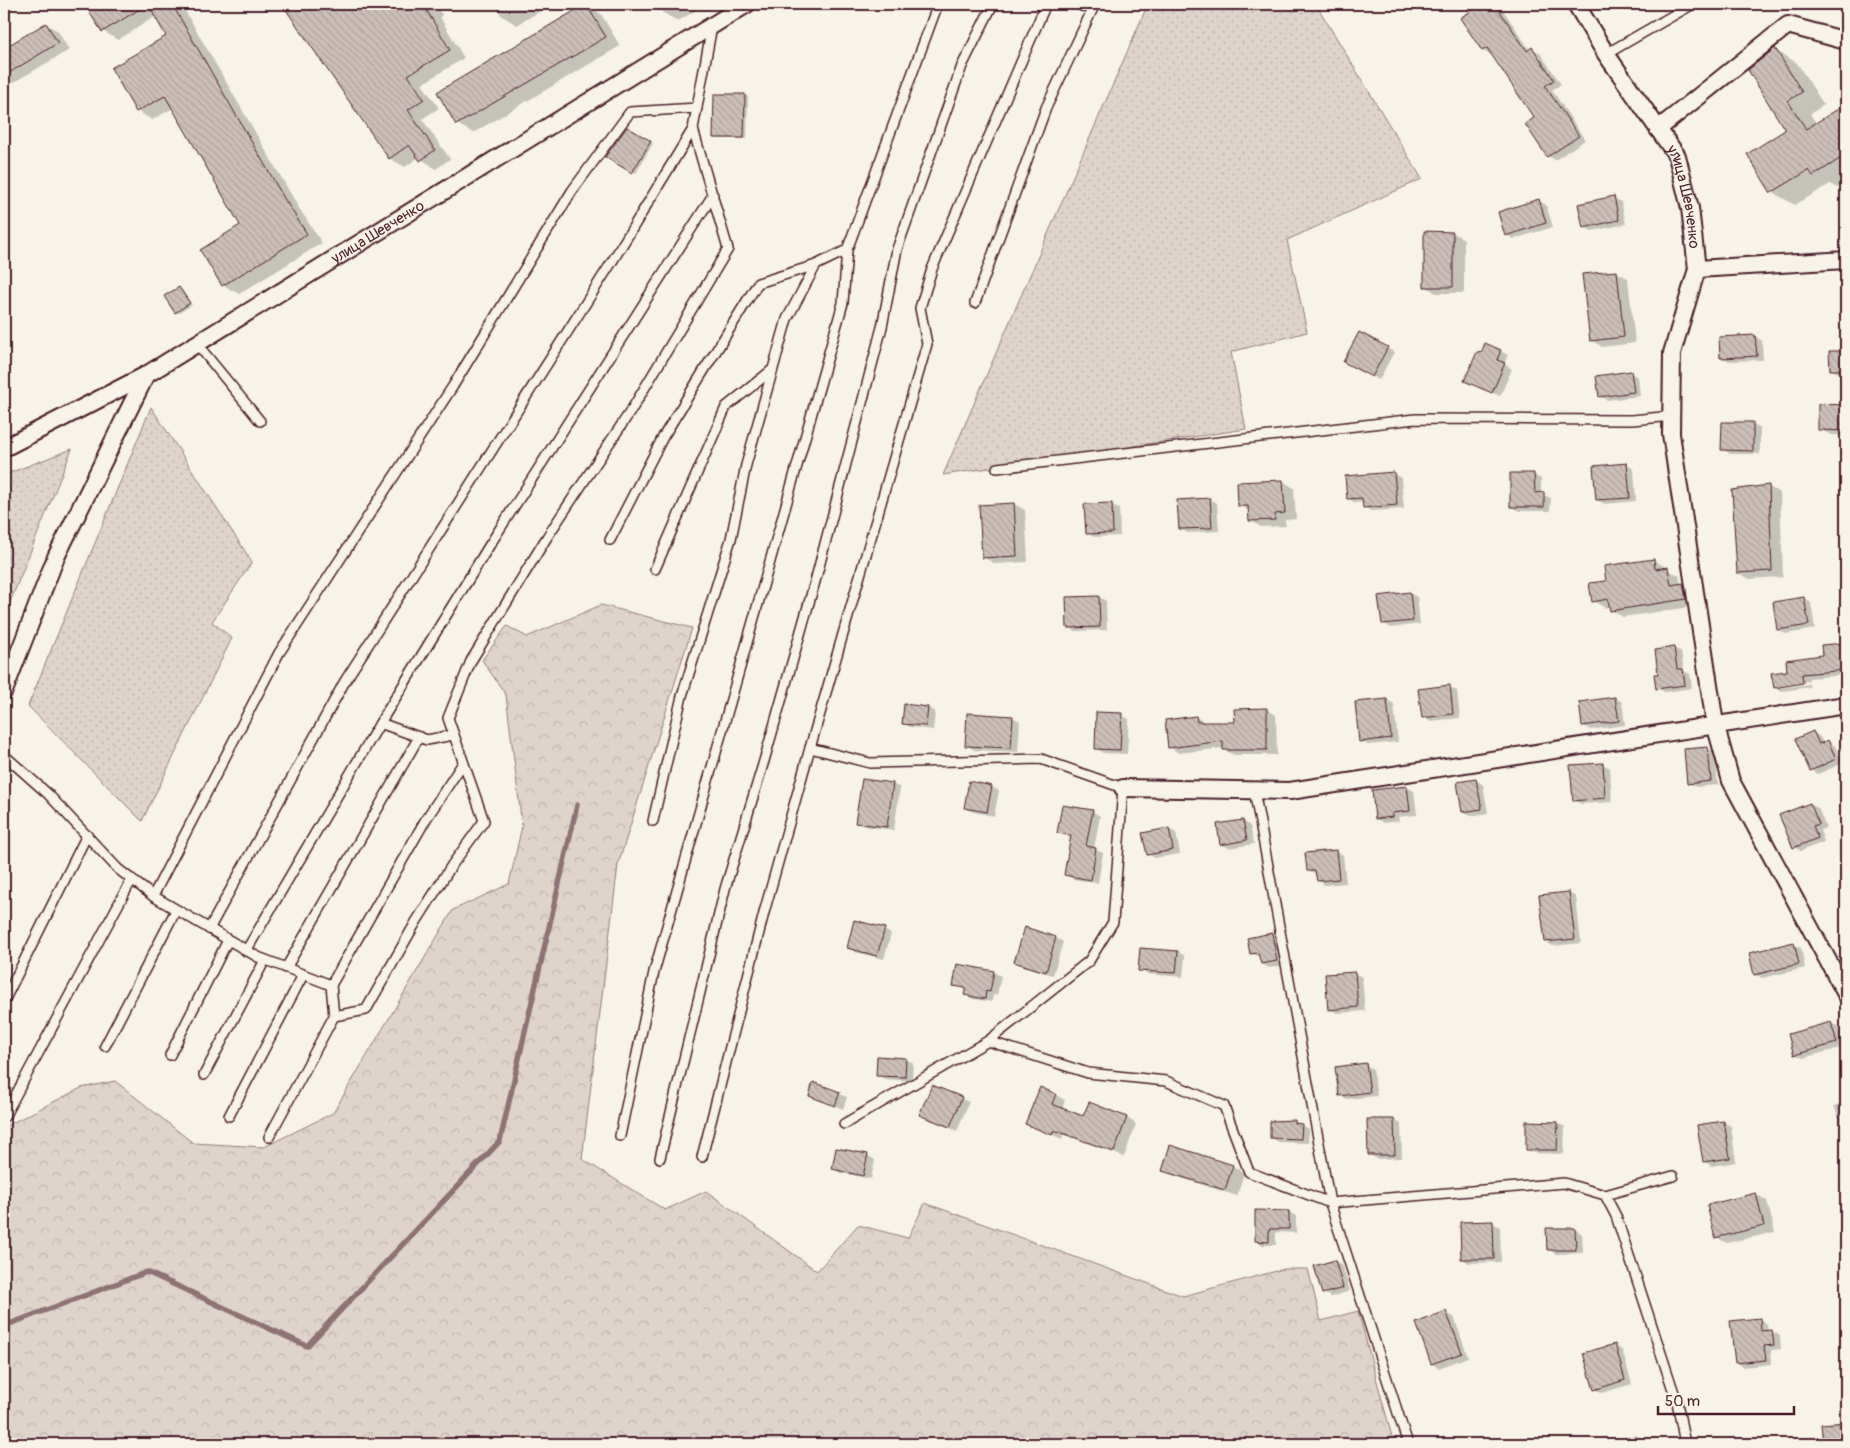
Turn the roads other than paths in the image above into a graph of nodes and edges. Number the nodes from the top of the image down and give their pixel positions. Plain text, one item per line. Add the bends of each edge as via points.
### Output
1 (746, 4) edge
2 (938, 4) edge
3 (993, 4) edge
4 (1046, 4) edge
5 (1077, 4) edge
6 (1576, 4) edge
7 (1693, 4) edge
8 (1094, 7) edge
9 (712, 24) junction
10 (1846, 41) edge
11 (1606, 54) junction
12 (697, 108) junction
13 (693, 129) junction
14 (1658, 129) junction
15 (713, 195) junction
16 (847, 250) junction
17 (1846, 260) edge
18 (816, 265) junction
19 (1697, 269) junction
20 (975, 302) dead end
21 (197, 344) junction
22 (772, 370) junction
23 (146, 375) junction
24 (1672, 416) junction
25 (260, 421) dead end
26 (4, 448) edge
27 (997, 468) dead end
28 (610, 540) dead end
29 (655, 569) dead end
30 (4, 691) edge
31 (1846, 705) edge
32 (380, 723) junction
33 (1715, 724) junction
34 (453, 735) junction
35 (419, 737) junction
36 (810, 748) junction
37 (4, 755) edge
38 (463, 763) junction
39 (1123, 788) junction
40 (1254, 790) junction
41 (652, 821) dead end
42 (87, 835) junction
43 (132, 879) junction
44 (153, 896) junction
45 (176, 910) junction
46 (209, 929) junction
47 (228, 940) junction
48 (246, 951) junction
49 (265, 960) junction
50 (286, 968) junction
51 (303, 975) junction
52 (330, 985) junction
53 (1846, 994) edge
54 (4, 1001) edge
55 (334, 1016) junction
56 (988, 1041) junction
57 (105, 1046) dead end
58 (170, 1055) dead end
59 (204, 1075) dead end
60 (229, 1116) dead end
61 (4, 1117) edge
62 (844, 1124) dead end
63 (620, 1136) dead end
64 (269, 1137) dead end
65 (702, 1157) dead end
66 (660, 1158) dead end
67 (1673, 1176) dead end
68 (1605, 1195) junction
69 (1330, 1203) junction
70 (1408, 1444) edge
71 (1685, 1444) edge

1 - 9 street, улица Шевченко
2 - 16 lane
3 - 66 lane via 962,66 897,249 882,327 824,549 725,888
4 - 36 lane via 932,269 920,308 927,344
5 - 8 lane
6 - 11 street, улица Шевченко
7 - 11 lane
8 - 20 lane via 1046,108
9 - 12 lane
9 - 21 street, улица Шевченко
10 - 14 street via 1788,25
11 - 14 street, улица Шевченко
12 - 13 lane
12 - 44 lane via 630,112 572,191 453,386 279,653
13 - 15 lane
13 - 46 lane via 610,266 345,681
14 - 19 street, улица Шевченко via 1677,156 1690,208
15 - 32 lane
15 - 34 lane via 728,249 632,409 471,661 448,718
16 - 18 lane
16 - 63 lane via 843,303 654,972
17 - 19 street, улица Шевченко
18 - 22 lane via 787,319
18 - 28 lane via 758,283 664,437
19 - 24 street via 1672,352
21 - 23 street, улица Шевченко
21 - 25 lane
22 - 29 lane via 726,407
22 - 41 lane via 746,465 731,539 682,696
23 - 26 street, улица Шевченко
23 - 30 street via 56,557
24 - 27 lane via 1632,420 1415,419
24 - 33 street
31 - 33 street
32 - 35 lane
32 - 48 lane
33 - 40 street via 1290,791
33 - 53 street via 1731,781
34 - 35 lane via 427,740
34 - 38 lane
35 - 50 lane
36 - 39 lane via 870,763 1041,760
36 - 65 lane
37 - 42 lane
38 - 52 lane via 426,819
38 - 55 lane via 484,821 416,922 366,1010
39 - 40 street
39 - 56 lane via 1113,922 1089,961
40 - 69 lane
42 - 43 lane
42 - 54 lane
43 - 44 lane
43 - 61 lane
44 - 45 lane
45 - 46 lane
45 - 57 lane
46 - 47 lane
47 - 48 lane
47 - 58 lane
48 - 49 lane
49 - 50 lane
49 - 59 lane
50 - 51 lane
51 - 52 lane
51 - 60 lane
52 - 55 lane
55 - 64 lane
56 - 62 lane
56 - 69 lane via 1088,1073 1166,1081 1224,1106 1249,1172
67 - 68 lane
68 - 69 lane via 1564,1183
68 - 71 lane via 1616,1216 1677,1402
69 - 70 lane

